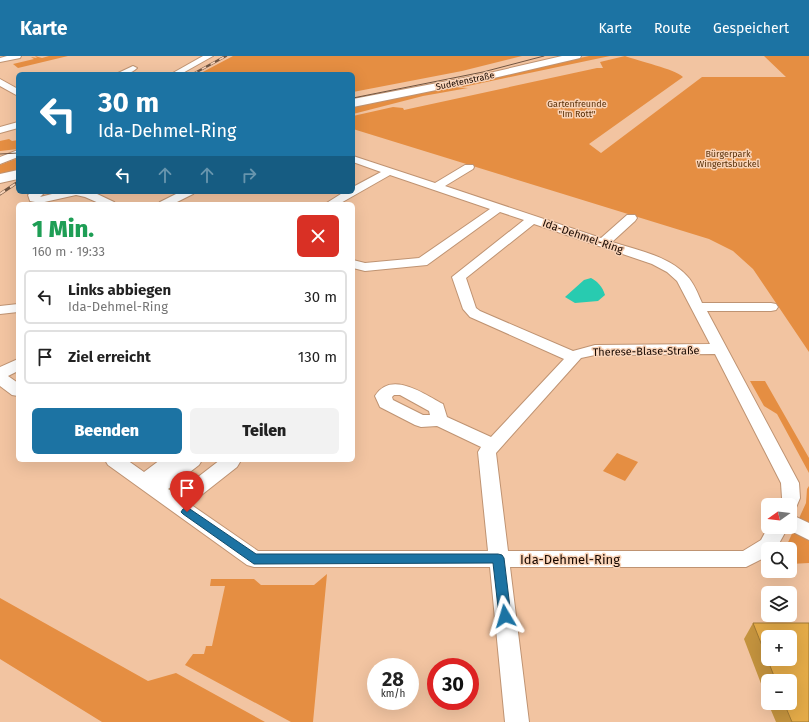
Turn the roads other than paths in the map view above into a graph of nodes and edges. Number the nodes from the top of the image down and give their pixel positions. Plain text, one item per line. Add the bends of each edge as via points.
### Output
1 (17, 56) edge
2 (210, 56) edge
3 (218, 56) edge
4 (576, 56) edge
5 (0, 60) edge
6 (133, 68) dead end
7 (124, 72) edge
8 (178, 72) edge
9 (188, 72) edge
10 (0, 82) edge
11 (16, 92) edge
12 (355, 103) edge
13 (16, 126) edge
14 (0, 130) edge
15 (16, 154) edge
16 (16, 158) edge
17 (355, 160) edge
18 (0, 162) edge
19 (469, 167) dead end
20 (390, 171) junction
21 (436, 187) junction
22 (355, 190) edge
23 (36, 194) edge
24 (67, 194) edge
25 (88, 194) edge
26 (185, 194) edge
27 (348, 194) edge
28 (106, 202) edge
29 (168, 202) edge
30 (334, 202) edge
31 (499, 208) junction
32 (631, 218) dead end
33 (533, 219) junction
34 (603, 243) junction
35 (355, 264) edge
36 (698, 307) junction
37 (772, 307) dead end
38 (16, 308) edge
39 (0, 310) edge
40 (721, 349) junction
41 (573, 357) junction
42 (16, 365) edge
43 (0, 374) edge
44 (0, 378) edge
45 (16, 390) edge
46 (439, 420) dead end
47 (492, 445) junction
48 (171, 462) edge
49 (190, 462) edge
50 (231, 462) edge
51 (125, 463) edge
52 (150, 485) junction
53 (791, 498) edge
54 (177, 504) junction
55 (797, 526) edge
56 (809, 532) edge
57 (774, 534) edge
58 (498, 558) junction
59 (517, 722) edge

1 - 5 street
2 - 8 street
3 - 9 street
4 - 12 main road, Sudetenstraße
6 - 7 street
10 - 11 street
13 - 14 street
15 - 18 street
16 - 18 street
17 - 20 street, Ida-Dehmel-Ring
19 - 21 street
20 - 21 street, Ida-Dehmel-Ring
20 - 22 street
21 - 31 street, Ida-Dehmel-Ring
23 - 24 street via 34,199 40,200
25 - 28 street
26 - 29 street
27 - 30 street
31 - 33 street, Ida-Dehmel-Ring
31 - 35 street via 422,262 365,267
32 - 34 street
33 - 34 street, Ida-Dehmel-Ring
33 - 41 street via 459,277 470,309 475,314
34 - 36 street, Ida-Dehmel-Ring via 657,261 672,269 683,279
36 - 37 street
36 - 40 street, Ida-Dehmel-Ring
38 - 39 street
40 - 41 street, Therese-Blase-Straße via 595,350
40 - 53 street, Ida-Dehmel-Ring via 790,482
41 - 47 street, Therese-Blase-Straße
42 - 43 street
44 - 45 street
46 - 47 street
47 - 58 street via 487,452
48 - 52 street
49 - 52 street
50 - 54 street
51 - 52 street, Ida-Dehmel-Ring
52 - 54 street, Ida-Dehmel-Ring
54 - 58 street, Ida-Dehmel-Ring via 254,559
55 - 56 street
57 - 58 street, Ida-Dehmel-Ring via 768,546 746,558
58 - 59 street

